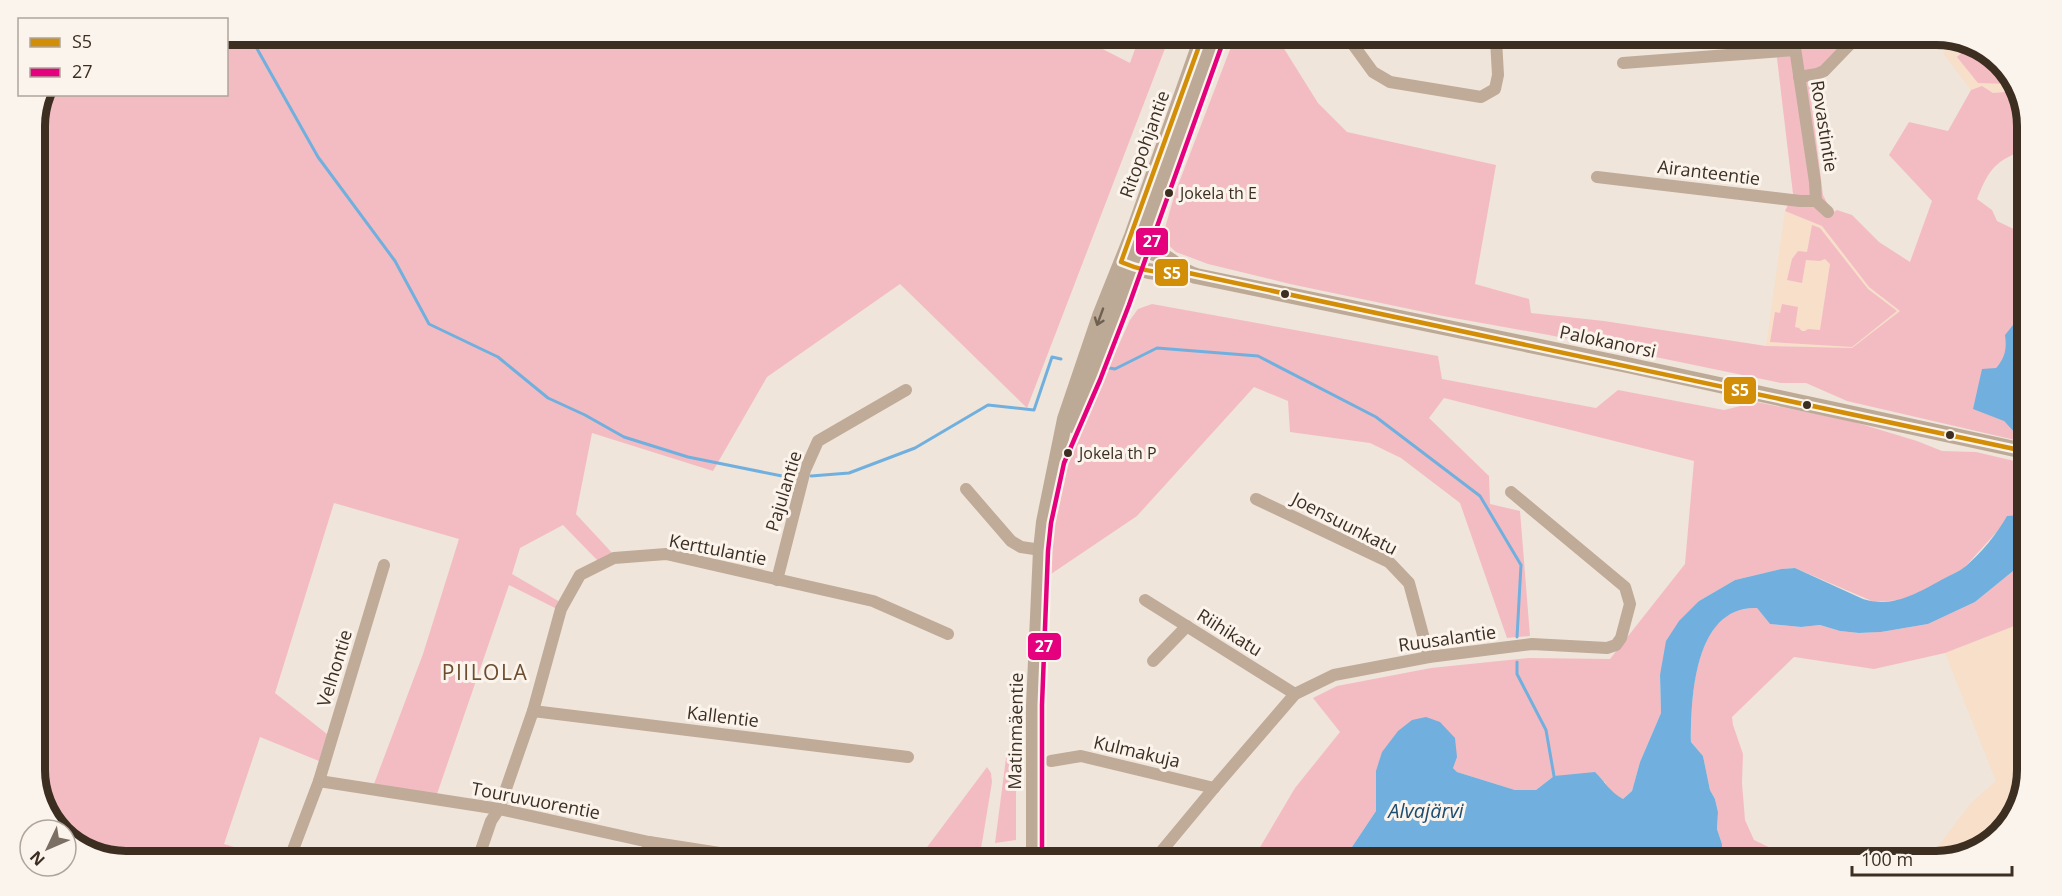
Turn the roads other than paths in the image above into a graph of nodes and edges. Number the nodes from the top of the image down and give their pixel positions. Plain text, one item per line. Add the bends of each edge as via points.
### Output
1 (1200, 45) edge
2 (1214, 45) edge
3 (1353, 45) edge
4 (1496, 45) edge
5 (1795, 45) edge
6 (1849, 45) edge
7 (1623, 63) dead end
8 (1799, 77) junction
9 (1598, 177) dead end
10 (1816, 201) junction
11 (1828, 212) dead end
12 (1135, 247) junction
13 (1128, 265) junction
14 (1184, 272) junction
15 (906, 390) dead end
16 (2017, 450) edge
17 (966, 489) dead end
18 (1512, 492) dead end
19 (1256, 499) dead end
20 (1041, 550) junction
21 (384, 565) dead end
22 (777, 579) junction
23 (1145, 600) dead end
24 (1187, 626) junction
25 (948, 634) dead end
26 (1429, 657) junction
27 (1153, 661) dead end
28 (1295, 694) junction
29 (533, 711) junction
30 (908, 757) dead end
31 (1052, 761) dead end
32 (320, 780) junction
33 (1214, 788) junction
34 (499, 809) junction
35 (649, 842) junction
36 (293, 851) edge
37 (481, 851) edge
38 (647, 851) edge
39 (707, 851) edge
40 (1034, 851) edge
41 (1162, 851) edge

1 - 12 main road, Ritopohjantie
2 - 12 main road, Ritopohjantie
3 - 4 street via 1373,72 1389,82 1481,97 1495,88
5 - 7 street
5 - 8 street, Rovastintie
6 - 8 street via 1824,71
8 - 10 street, Rovastintie
9 - 10 street, Airanteentie
10 - 11 street
12 - 13 main road, Ritopohjantie
12 - 14 main road, Palokanorsi via 1168,259
13 - 14 main road, Palokanorsi via 1156,273
13 - 20 main road, Matinmäentie via 1093,377 1057,461
14 - 16 main road, Palokanorsi
15 - 22 street, Pajulantie via 818,441 805,470
17 - 20 street via 1011,541
18 - 26 street, Ruusalantie via 1625,588 1629,604 1621,638 1607,648 1532,644
19 - 26 street, Joensuunkatu via 1389,562 1408,583
20 - 40 main road, Matinmäentie via 1034,705
21 - 32 street, Velhontie
22 - 25 street, Kerttulantie via 873,601
22 - 29 street, Kerttulantie via 666,554 614,558 580,575 561,609
23 - 24 street, Riihikatu
24 - 27 street
24 - 28 street, Riihikatu
26 - 28 street, Ruusalantie via 1334,675
28 - 33 street, Ruusalantie
29 - 30 street, Kallentie
29 - 34 street, Kerttulantie
31 - 33 street, Kulmakuja via 1081,756
32 - 34 street, Touruvuorentie
32 - 36 street, Velhontie
33 - 41 street, Ruusalantie
34 - 35 street, Touruvuorentie
34 - 37 street, Kerttulantie
35 - 38 street
35 - 39 street, Touruvuorentie

